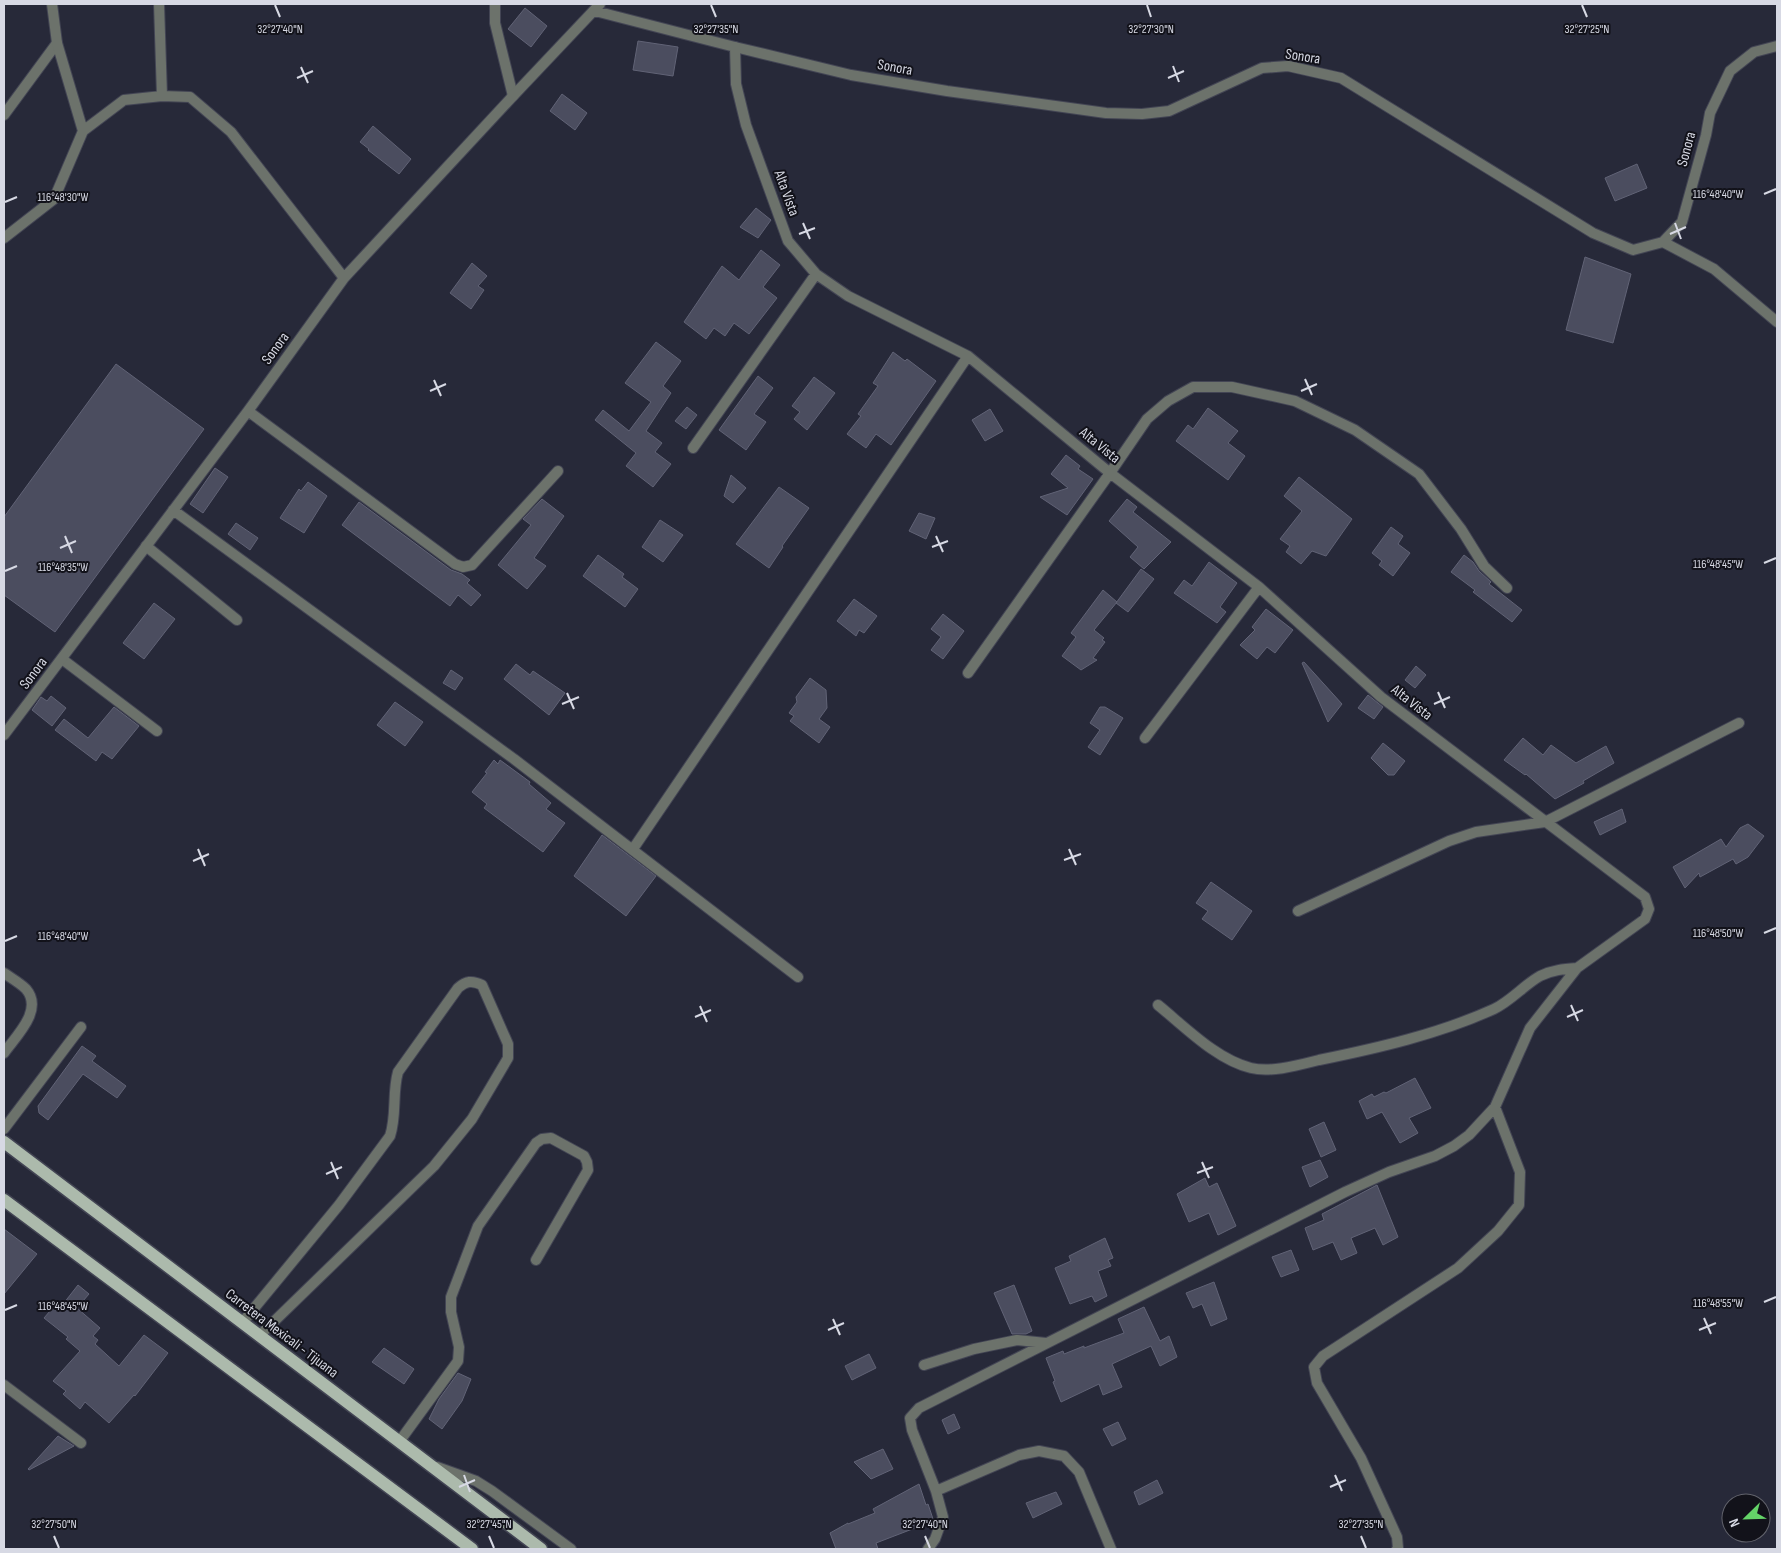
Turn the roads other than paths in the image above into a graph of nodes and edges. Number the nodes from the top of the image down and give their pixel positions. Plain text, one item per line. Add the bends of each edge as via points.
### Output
1 (52, 4) edge
2 (159, 4) edge
3 (495, 4) edge
4 (598, 7) edge
5 (57, 43) junction
6 (1777, 46) edge
7 (735, 47) junction
8 (162, 96) junction
9 (513, 96) junction
10 (4, 115) edge
11 (83, 132) junction
12 (4, 238) edge
13 (1663, 242) junction
14 (816, 274) junction
15 (344, 278) junction
16 (1777, 322) edge
17 (968, 356) junction
18 (248, 411) junction
19 (693, 448) dead end
20 (558, 471) dead end
21 (1110, 473) junction
22 (173, 510) junction
23 (146, 546) junction
24 (1259, 587) junction
25 (1507, 588) dead end
26 (237, 620) dead end
27 (62, 659) junction
28 (968, 673) dead end
29 (1739, 723) dead end
30 (157, 731) dead end
31 (4, 735) edge
32 (1145, 738) dead end
33 (1545, 822) junction
34 (632, 849) junction
35 (1298, 911) dead end
36 (1577, 968) junction
37 (4, 973) edge
38 (798, 977) dead end
39 (1158, 1005) dead end
40 (81, 1027) dead end
41 (4, 1052) edge
42 (1495, 1107) junction
43 (4, 1129) edge
44 (4, 1142) edge
45 (4, 1200) edge
46 (536, 1260) dead end
47 (242, 1323) junction
48 (259, 1336) junction
49 (1047, 1343) junction
50 (924, 1365) dead end
51 (4, 1385) edge
52 (399, 1442) junction
53 (80, 1443) dead end
54 (427, 1463) junction
55 (936, 1491) junction
56 (472, 1549) edge
57 (541, 1549) edge
58 (571, 1549) edge
59 (928, 1549) edge
60 (1111, 1549) edge
61 (1397, 1549) edge

1 - 5 street
2 - 8 street
3 - 9 street via 495,23
4 - 7 street
4 - 9 street, Sonora
5 - 10 street
5 - 11 street
6 - 13 street, Sonora via 1754,52 1730,71 1710,113 1682,222
7 - 13 street, Sonora via 850,75 1106,113 1169,111 1262,68 1288,66 1341,78 1593,233 1633,250
7 - 14 street, Alta Vista via 736,84 746,125 788,241
8 - 11 street via 124,100
8 - 15 street via 190,97 231,132
9 - 15 street, Sonora
11 - 12 street via 54,199
13 - 16 street via 1714,269
14 - 17 street, Alta Vista via 848,296
14 - 19 street
15 - 18 street, Sonora
17 - 21 street, Alta Vista
17 - 34 street
18 - 20 street via 455,564 463,566 472,565
18 - 22 street, Sonora
21 - 24 street, Alta Vista
21 - 25 street via 1147,419 1168,401 1193,387 1232,387 1295,402 1355,430 1419,474 1461,529 1484,566
21 - 28 street
22 - 23 street, Sonora
22 - 34 street
23 - 26 street
23 - 27 street, Sonora
24 - 32 street
24 - 33 street, Alta Vista via 1381,697
27 - 30 street
27 - 31 street, Sonora
29 - 33 street
33 - 35 street via 1476,832 1449,841
33 - 36 street, Alta Vista via 1645,897 1648,909 1645,919
34 - 38 street
36 - 39 street via 1558,969 1540,976 1496,1008 1450,1027 1363,1051 1283,1068 1254,1069 1234,1062 1211,1048
36 - 42 street via 1530,1028
37 - 41 street via 26,990 33,1007 30,1017
40 - 43 street
42 - 49 street via 1454,1146 1344,1192
42 - 61 street via 1520,1172 1519,1205 1498,1231 1458,1268 1323,1356 1314,1368 1317,1384 1365,1467 1397,1537
44 - 47 main road, Carretera Mexicali - Tijuana
45 - 56 main road
46 - 52 street via 588,1170 584,1156 551,1138 536,1143 478,1226 451,1297 459,1347 458,1361
47 - 48 main road, Carretera Mexicali - Tijuana
47 - 48 street via 339,1205 390,1136 398,1072 458,988 465,982 475,981 482,985 508,1044 508,1058 472,1120 434,1166
48 - 52 main road, Carretera Mexicali - Tijuana
49 - 50 street via 1017,1340
49 - 55 street via 919,1408 910,1418
51 - 53 street
52 - 54 main road, Carretera Mexicali - Tijuana
54 - 57 main road, Carretera Mexicali - Tijuana
54 - 58 street via 476,1481
55 - 59 street via 943,1516
55 - 60 street via 1019,1455 1039,1451 1064,1456 1079,1472

